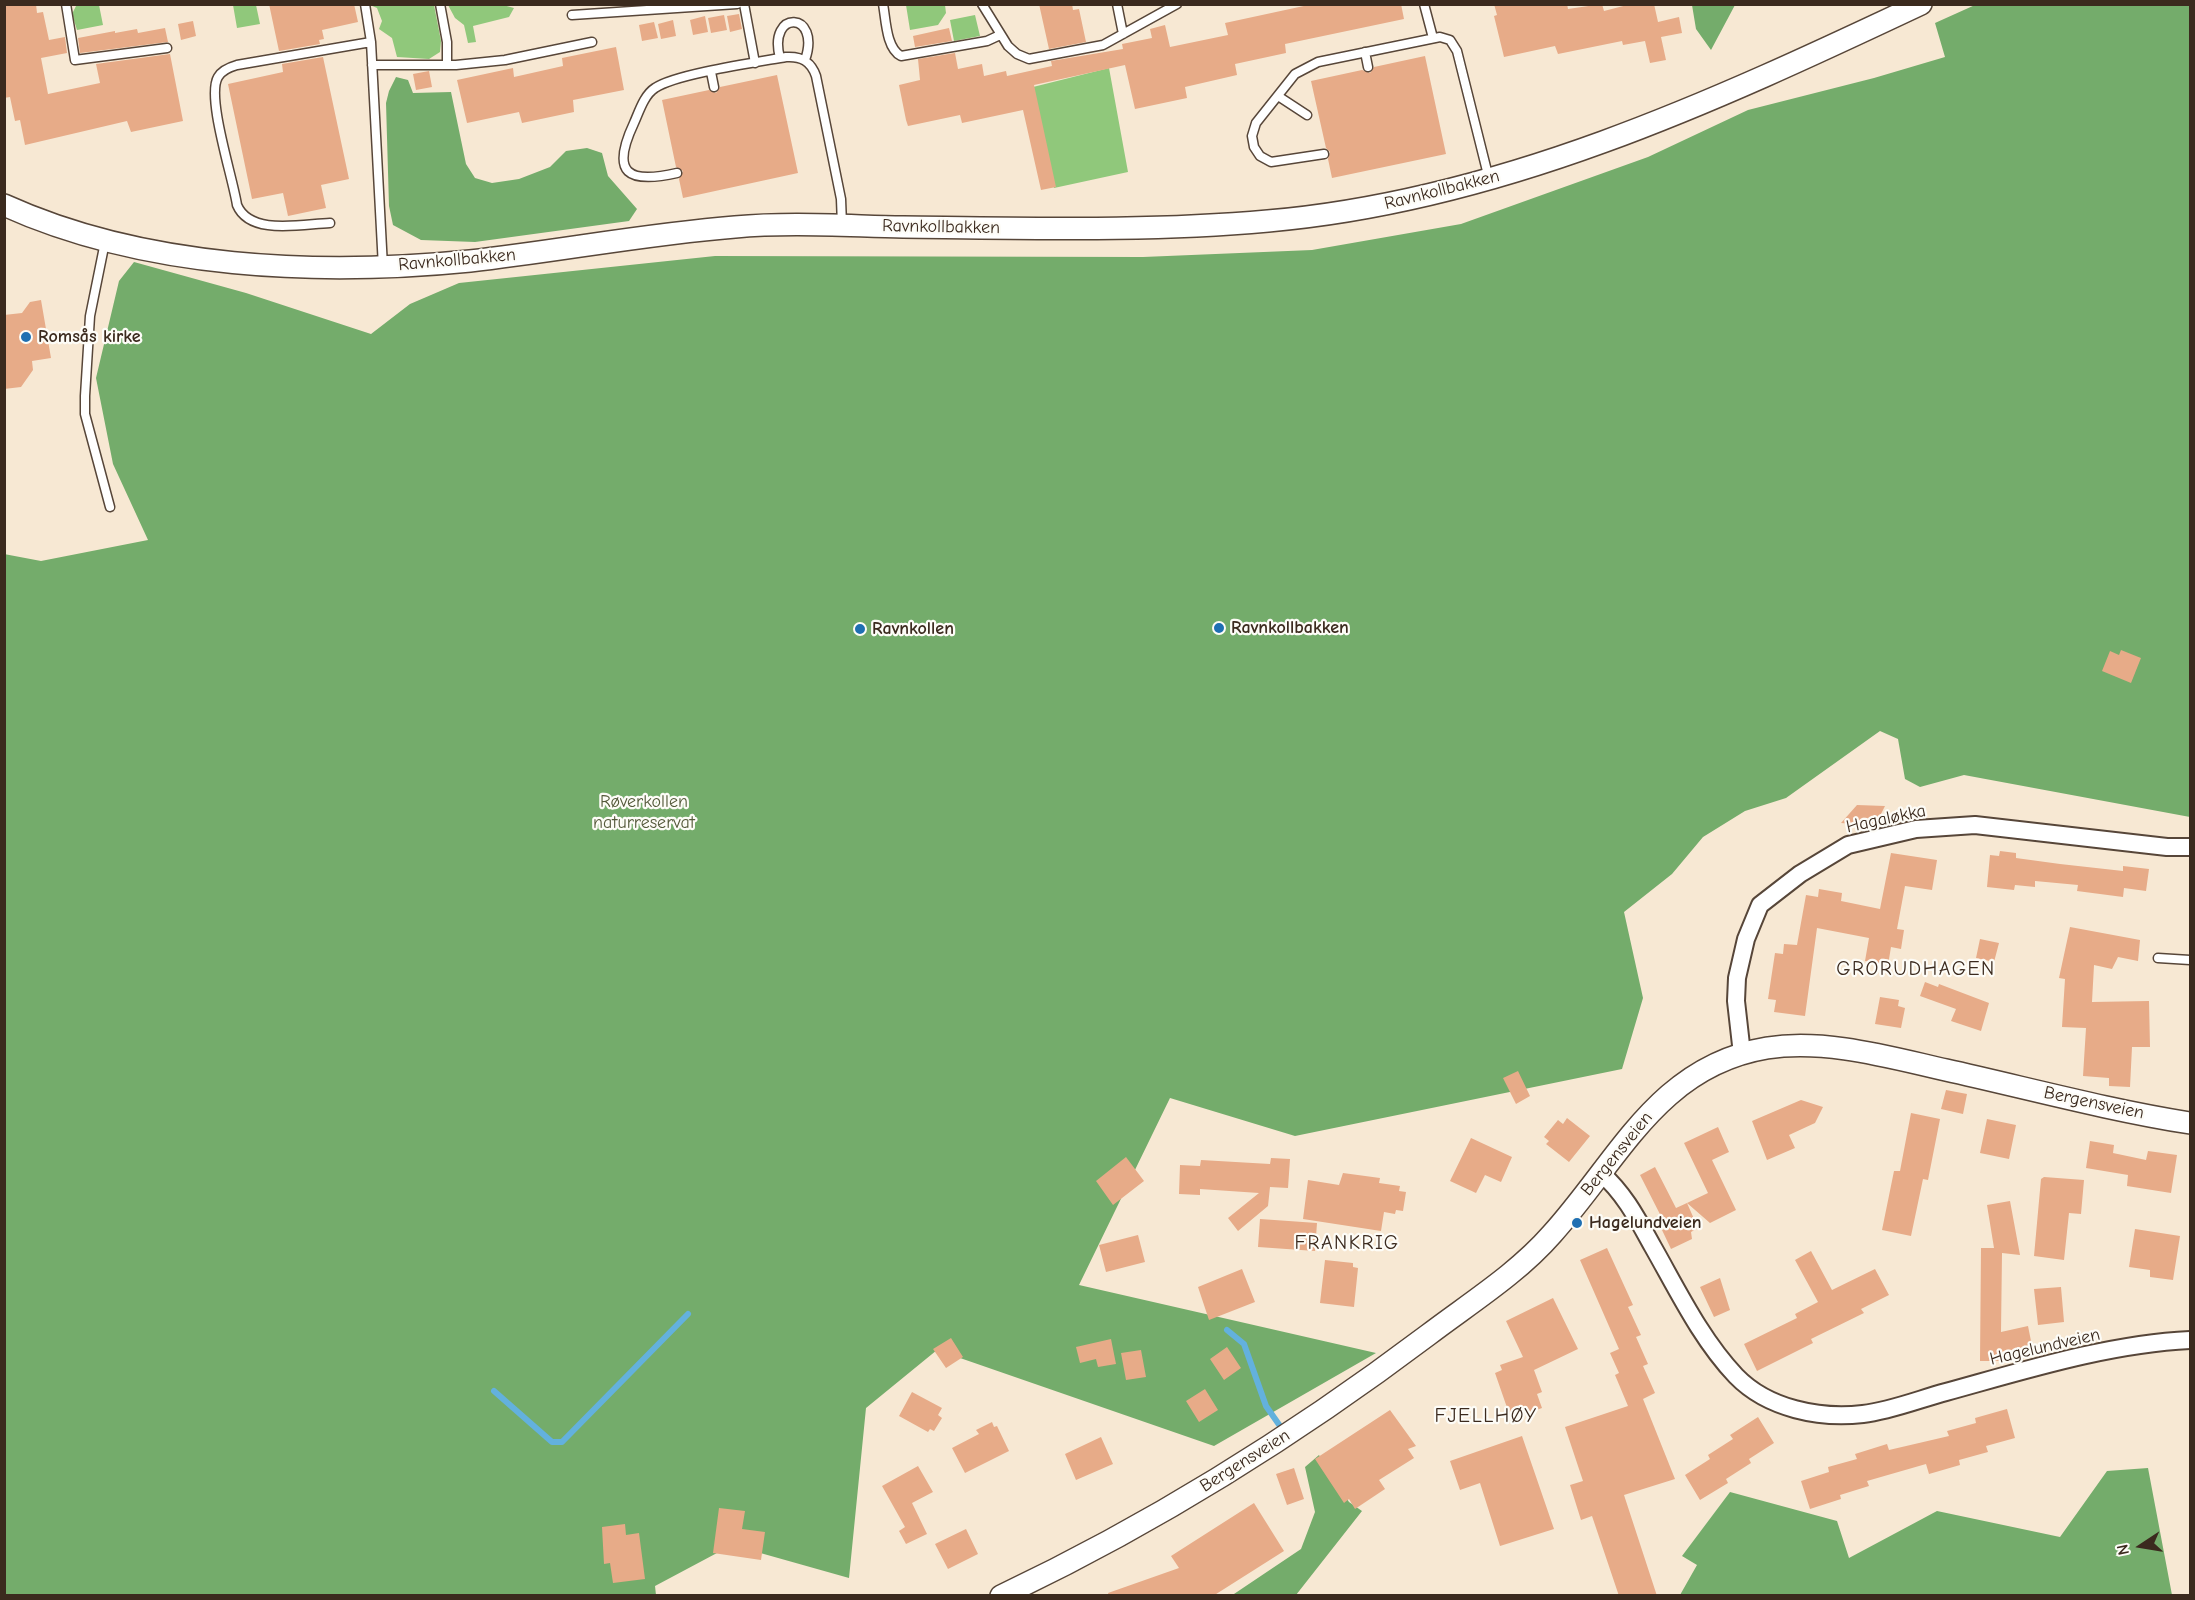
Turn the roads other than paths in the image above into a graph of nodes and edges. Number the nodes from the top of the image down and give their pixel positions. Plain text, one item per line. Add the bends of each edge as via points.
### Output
1 (66, 4) edge
2 (365, 4) edge
3 (440, 4) edge
4 (737, 4) edge
5 (744, 4) edge
6 (883, 4) edge
7 (982, 4) edge
8 (1117, 4) edge
9 (1177, 4) edge
10 (1424, 4) edge
11 (1921, 4) edge
12 (572, 15) dead end
13 (1123, 34) junction
14 (1000, 35) junction
15 (1433, 38) junction
16 (371, 42) junction
17 (592, 42) dead end
18 (167, 48) dead end
19 (1365, 52) junction
20 (780, 58) junction
21 (805, 60) junction
22 (755, 63) junction
23 (447, 64) junction
24 (372, 65) junction
25 (1368, 67) dead end
26 (711, 72) junction
27 (714, 87) dead end
28 (1278, 96) junction
29 (1307, 115) dead end
30 (1324, 154) dead end
31 (677, 173) dead end
32 (1489, 179) junction
33 (4, 205) edge
34 (330, 223) dead end
35 (842, 226) junction
36 (106, 238) junction
37 (383, 267) junction
38 (110, 507) dead end
39 (2190, 847) edge
40 (2158, 958) dead end
41 (2190, 960) edge
42 (1742, 1054) junction
43 (2190, 1123) edge
44 (1601, 1173) junction
45 (2190, 1340) edge
46 (1001, 1596) edge

1 - 18 lane via 75,60
2 - 16 lane
3 - 23 lane
4 - 12 lane
5 - 22 lane
6 - 14 lane via 891,43 901,56 987,41
7 - 14 lane
8 - 13 lane
9 - 13 lane
10 - 15 lane
11 - 32 street, Ravnkollbakken via 1669,119
13 - 14 lane via 1103,45 1035,59 1017,54
15 - 19 lane
15 - 32 lane via 1447,38 1457,51
16 - 24 lane
16 - 34 lane via 237,65 220,73 215,84 215,104 242,216 256,224
17 - 23 lane via 505,60
19 - 25 lane
19 - 28 lane via 1305,66
20 - 21 lane
20 - 21 lane via 778,33 785,25 796,23 805,28 810,39
20 - 22 lane
21 - 35 lane via 816,76 841,199
22 - 26 lane
23 - 24 lane
24 - 37 lane
26 - 27 lane
26 - 31 lane via 668,81 652,90 625,145 624,164 636,177
28 - 29 lane
28 - 30 lane via 1253,129 1257,153 1264,160 1276,162
32 - 35 street, Ravnkollbakken via 1370,207 1252,223 1126,229
33 - 36 street, Ravnkollbakken
35 - 37 street, Ravnkollbakken via 735,227
36 - 37 street, Ravnkollbakken via 221,261 280,267
36 - 38 lane via 90,316 85,414
39 - 42 street, Hagaløkka via 1975,825 1916,829 1848,845 1800,874 1760,905 1746,939 1737,978
40 - 41 lane
42 - 43 street, Bergensveien via 1788,1046 1836,1048
42 - 44 street, Bergensveien via 1702,1071 1666,1097 1636,1127
44 - 45 street, Hagelundveien via 1625,1199 1724,1363 1741,1382 1772,1401 1809,1414 1863,1414 2052,1363 2162,1341
44 - 46 street, Bergensveien via 1563,1223 1531,1255 1342,1400 1170,1507

